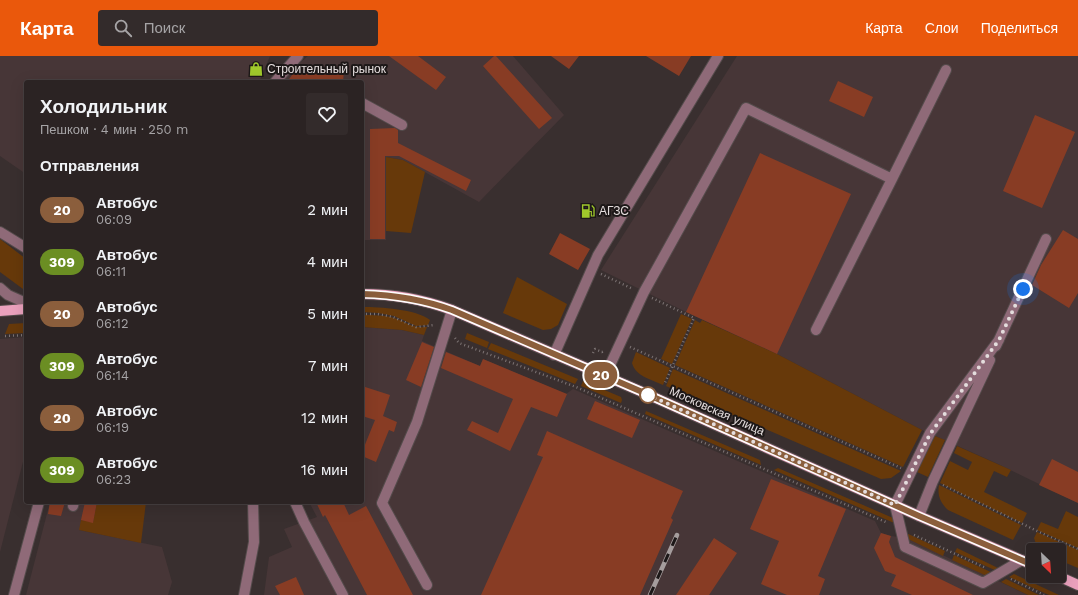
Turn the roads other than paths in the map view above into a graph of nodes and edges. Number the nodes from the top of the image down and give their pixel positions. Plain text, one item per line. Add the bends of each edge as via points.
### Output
1 (298, 56) edge
2 (718, 56) edge
3 (946, 70) dead end
4 (277, 80) edge
5 (364, 104) edge
6 (402, 125) dead end
7 (892, 179) junction
8 (0, 232) edge
9 (1046, 239) dead end
10 (24, 247) edge
11 (0, 288) edge
12 (364, 294) edge
13 (24, 302) edge
14 (24, 309) edge
15 (452, 310) junction
16 (0, 311) edge
17 (816, 330) dead end
18 (999, 340) junction
19 (554, 354) junction
20 (605, 376) junction
21 (38, 504) edge
22 (253, 504) edge
23 (296, 504) edge
24 (895, 505) junction
25 (919, 516) junction
26 (1022, 560) junction
27 (1026, 562) edge
28 (1066, 580) edge
29 (427, 585) dead end
30 (1078, 585) edge
31 (14, 595) edge
32 (244, 595) edge
33 (343, 595) edge

1 - 4 street
2 - 19 street via 602,249
3 - 7 street
5 - 6 street
7 - 17 street
7 - 20 street via 746,108 643,294
8 - 10 street
9 - 18 street
11 - 13 street
12 - 15 main road, Московская улица via 413,298
14 - 16 main road
15 - 19 main road, Московская улица
15 - 29 street via 417,422 382,503
18 - 24 street via 930,434
18 - 25 street
19 - 20 main road, Московская улица
20 - 24 main road, Московская улица
21 - 31 street
22 - 32 street via 254,542
23 - 33 street
24 - 25 main road, Московская улица
24 - 26 street via 905,547 983,583
25 - 26 main road, Московская улица
26 - 27 main road, Московская улица
28 - 30 main road

